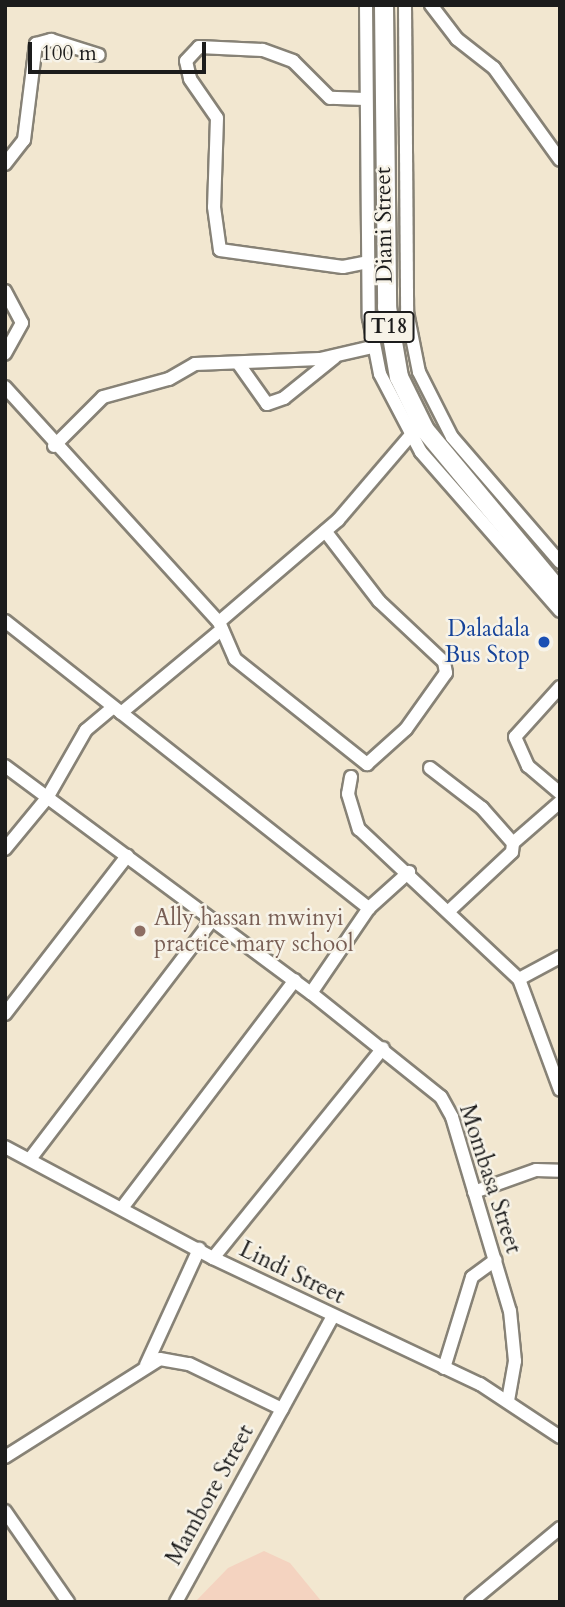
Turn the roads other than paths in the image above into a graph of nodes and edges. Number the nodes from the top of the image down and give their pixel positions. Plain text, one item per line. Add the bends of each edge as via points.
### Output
1 (366, 5) edge
2 (384, 5) edge
3 (405, 5) edge
4 (431, 5) edge
5 (99, 55) dead end
6 (365, 99) junction
7 (560, 160) edge
8 (5, 164) edge
9 (368, 262) junction
10 (5, 291) edge
11 (372, 347) junction
12 (5, 354) edge
13 (335, 357) junction
14 (238, 363) junction
15 (5, 387) edge
16 (416, 436) junction
17 (54, 446) junction
18 (325, 531) junction
19 (560, 562) edge
20 (560, 592) edge
21 (560, 611) edge
22 (5, 621) edge
23 (221, 625) junction
24 (560, 687) edge
25 (117, 710) junction
26 (5, 766) edge
27 (430, 768) dead end
28 (351, 777) dead end
29 (560, 793) edge
30 (47, 798) junction
31 (560, 802) edge
32 (513, 843) junction
33 (5, 849) edge
34 (127, 856) junction
35 (409, 872) junction
36 (369, 908) junction
37 (450, 909) junction
38 (212, 920) junction
39 (560, 957) edge
40 (519, 979) junction
41 (295, 981) junction
42 (311, 992) junction
43 (5, 1014) edge
44 (383, 1048) junction
45 (560, 1090) edge
46 (5, 1147) edge
47 (30, 1158) junction
48 (560, 1171) edge
49 (474, 1192) junction
50 (122, 1208) junction
51 (199, 1249) junction
52 (213, 1258) junction
53 (495, 1260) junction
54 (333, 1316) junction
55 (146, 1365) junction
56 (444, 1368) junction
57 (508, 1399) junction
58 (282, 1409) junction
59 (560, 1437) edge
60 (5, 1457) edge
61 (5, 1511) edge
62 (560, 1528) edge
63 (68, 1602) edge
64 (176, 1602) edge
65 (471, 1602) edge

1 - 6 street
2 - 16 main road, T18 via 387,307 399,377
3 - 19 street, Diani Street via 407,312 419,372 452,437
4 - 7 street via 457,39 494,68
5 - 8 street via 51,40 36,44 24,141
6 - 9 street
6 - 9 street via 330,98 293,61 262,50 199,47 186,61 190,79 217,118 214,207 220,250 342,267
9 - 11 street
10 - 12 street via 22,323
11 - 13 street
11 - 16 street
13 - 14 street
13 - 14 street via 284,398 267,404
14 - 17 street via 195,364 169,379 103,397 69,424
15 - 17 street
16 - 18 street
16 - 20 main road, T18
16 - 21 street
17 - 23 street
18 - 23 street
18 - 23 street via 379,601 444,662 439,683 375,762 367,764 351,754 264,686 227,650
22 - 25 street
23 - 25 street
24 - 29 street via 515,737 528,766
25 - 30 street via 86,730
25 - 36 street
26 - 30 street, Mombasa Street
27 - 32 street via 482,808
28 - 35 street via 354,821
30 - 33 street
30 - 34 street, Mombasa Street
31 - 32 street
32 - 37 street via 512,852
34 - 38 street, Mombasa Street
34 - 43 street
35 - 36 street
35 - 37 street
36 - 42 street
37 - 40 street
38 - 41 street, Mombasa Street
38 - 47 street
39 - 40 street
40 - 45 street
41 - 42 street, Mombasa Street
41 - 50 street
42 - 44 street, Mombasa Street
44 - 49 street, Mombasa Street via 440,1097
44 - 52 street
46 - 47 street, Lindi Street
47 - 50 street, Lindi Street
48 - 49 street via 536,1170
49 - 53 street, Mombasa Street
50 - 51 street, Lindi Street
51 - 52 street, Lindi Street
51 - 55 street
52 - 54 street, Lindi Street
53 - 56 street via 472,1277
53 - 57 street, Mombasa Street via 514,1339
54 - 56 street, Lindi Street
54 - 58 street, Mambore Street
55 - 58 street via 172,1359 189,1364
55 - 60 street
56 - 57 street, Lindi Street
57 - 59 street, Lindi Street
58 - 64 street, Mambore Street
61 - 63 street
62 - 65 street

